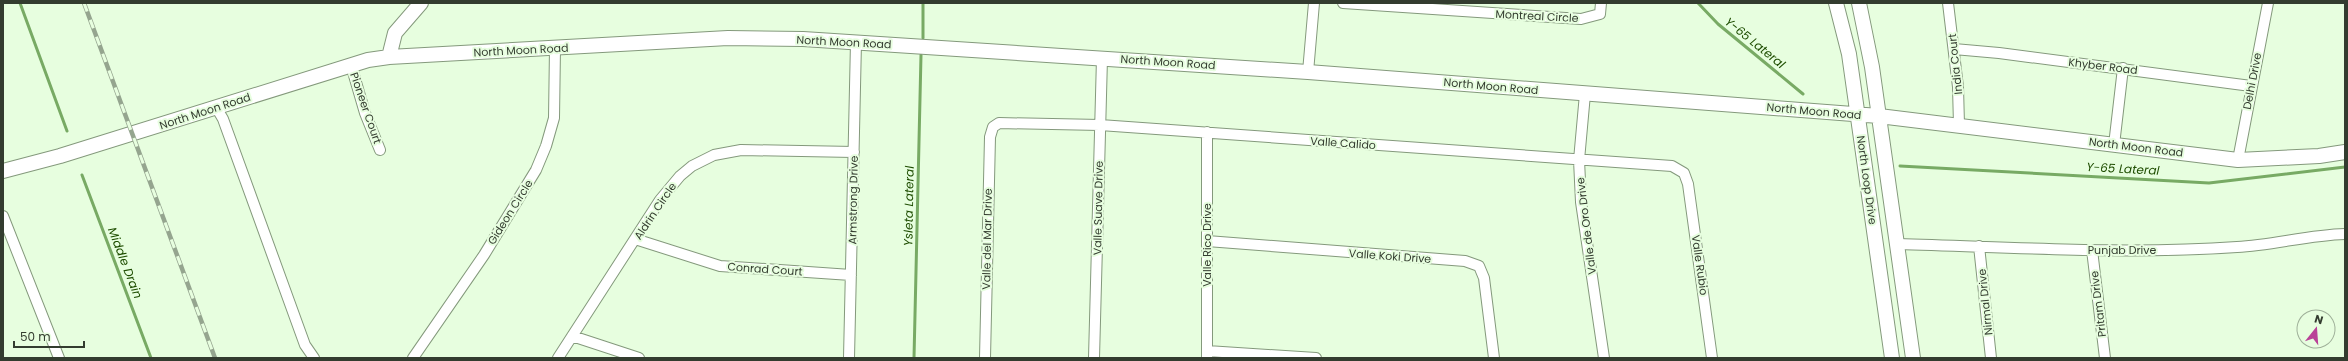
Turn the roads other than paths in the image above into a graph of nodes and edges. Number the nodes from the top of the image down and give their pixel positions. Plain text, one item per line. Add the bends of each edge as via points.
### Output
1 (421, 3) edge
2 (1314, 3) edge
3 (1342, 3) edge
4 (1601, 3) edge
5 (1836, 3) edge
6 (1859, 3) edge
7 (1948, 3) edge
8 (2268, 3) edge
9 (856, 42) junction
10 (554, 48) junction
11 (1954, 49) junction
12 (390, 57) junction
13 (1102, 58) junction
14 (351, 65) junction
15 (2123, 68) junction
16 (1308, 72) junction
17 (2251, 86) junction
18 (1585, 94) junction
19 (216, 107) junction
20 (1858, 115) junction
21 (1878, 116) junction
22 (1000, 123) joint
23 (1100, 125) junction
24 (1959, 125) junction
25 (1207, 132) junction
26 (2114, 144) junction
27 (380, 150) dead end
28 (854, 152) junction
29 (2345, 152) edge
30 (1579, 160) junction
31 (2238, 160) junction
32 (3, 171) edge
33 (1684, 173) joint
34 (3, 216) edge
35 (2345, 234) edge
36 (636, 239) junction
37 (1206, 242) junction
38 (1898, 244) junction
39 (1979, 246) junction
40 (2092, 250) junction
41 (851, 275) junction
42 (572, 336) junction
43 (1207, 354) edge
44 (59, 358) edge
45 (314, 358) edge
46 (414, 358) edge
47 (558, 358) edge
48 (640, 358) edge
49 (849, 358) edge
50 (985, 358) edge
51 (1094, 358) edge
52 (1316, 358) edge
53 (1494, 358) edge
54 (1604, 358) edge
55 (1712, 358) edge
56 (1892, 358) edge
57 (1913, 358) edge
58 (1991, 358) edge
59 (2104, 358) edge

1 - 12 street via 395,33
2 - 16 street
3 - 4 street, Montreal Circle via 1581,19 1600,14
5 - 20 street, North Loop Drive
6 - 21 street, North Loop Drive via 1872,67
7 - 11 street, India Court
8 - 17 street, Delhi Drive
9 - 10 street, North Moon Road via 728,38
9 - 13 street, North Moon Road
9 - 28 street, Armstrong Drive
10 - 12 street, North Moon Road
10 - 46 street, Gideon Circle via 554,118 536,170 484,255
11 - 15 street, Khyber Road via 1999,52
11 - 24 street, India Court
12 - 14 street, North Moon Road
13 - 16 street, North Moon Road
13 - 23 street, Valle Suave Drive
14 - 19 street, North Moon Road
14 - 27 street, Pioneer Court via 365,113
15 - 17 street, Khyber Road
15 - 26 street
16 - 18 street, North Moon Road
17 - 31 street, Delhi Drive
18 - 20 street, North Moon Road
18 - 30 street, Valle de Oro Drive
19 - 32 street, North Moon Road
19 - 45 street via 223,119 305,345
20 - 21 street, North Moon Road
20 - 56 street, North Loop Drive
21 - 24 street, North Moon Road
21 - 38 street, North Loop Drive
22 - 23 street, Valle Calido
22 - 50 street, Valle del Mar Drive via 990,137
23 - 25 street, Valle Calido
23 - 51 street, Valle Suave Drive
24 - 26 street, North Moon Road
25 - 30 street, Valle Calido
25 - 37 street, Valle Rico Drive
26 - 31 street, North Moon Road
28 - 36 street, Aldrin Circle via 740,150 714,155 692,166 680,176 660,200
28 - 41 street, Armstrong Drive
29 - 31 street, North Moon Road via 2319,156
30 - 33 street, Valle Calido via 1672,166
30 - 54 street, Valle de Oro Drive via 1581,202
33 - 55 street, Valle Rubio via 1688,184
34 - 44 street
35 - 40 street, Punjab Drive via 2238,247
36 - 41 street, Conrad Court via 720,266
36 - 42 street, Aldrin Circle
37 - 43 street, Valle Rico Drive
37 - 53 street, Valle Koki Drive via 1465,262 1479,266 1484,278
38 - 39 street, Punjab Drive
38 - 57 street, North Loop Drive
39 - 40 street, Punjab Drive
39 - 58 street, Nirmal Drive
40 - 59 street, Pritam Drive
41 - 49 street, Armstrong Drive
42 - 47 street, Aldrin Circle
42 - 48 street
43 - 52 street

